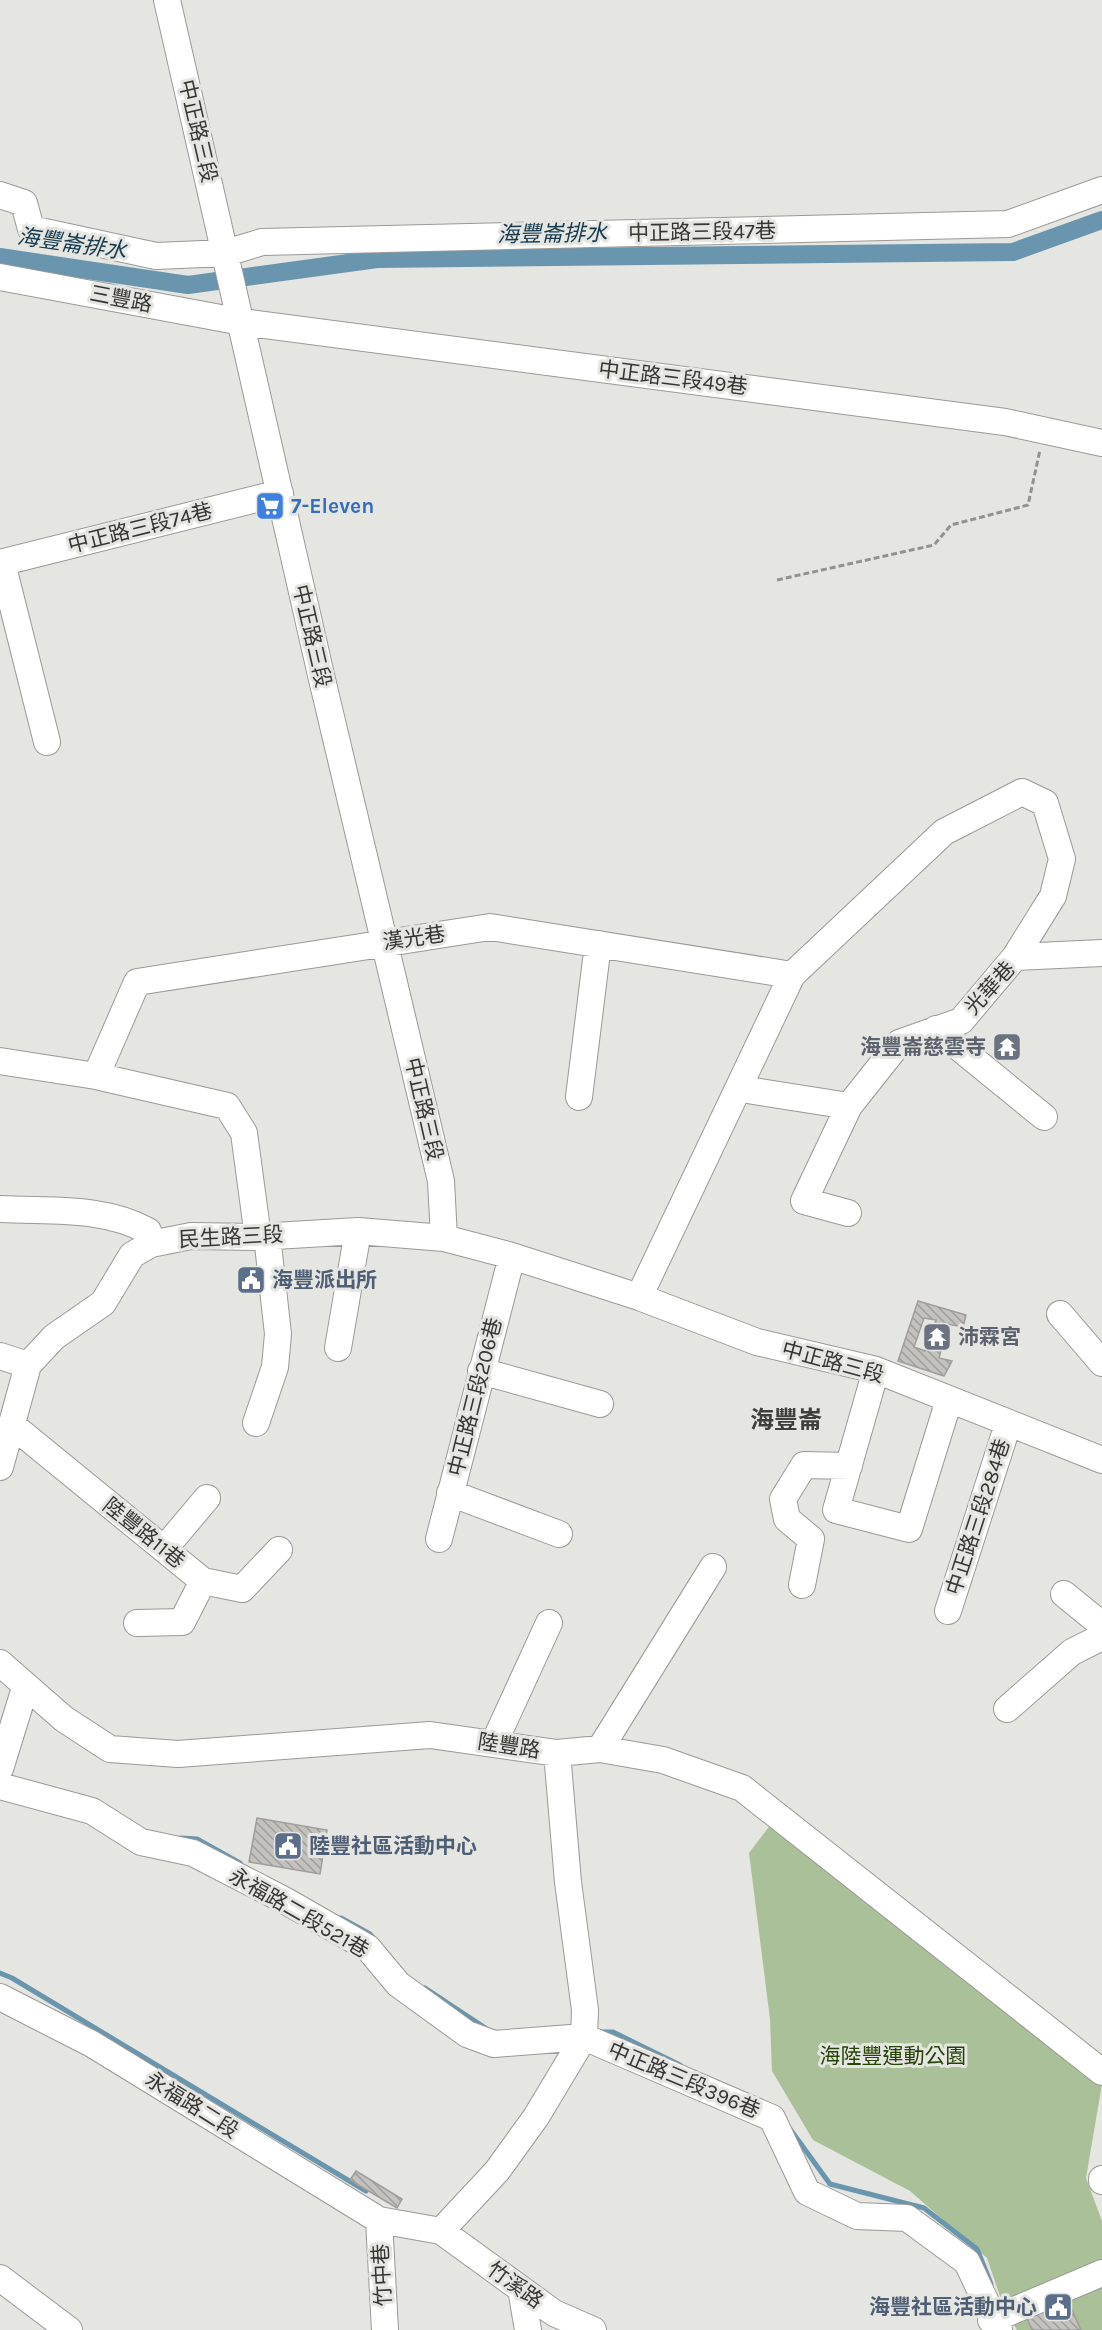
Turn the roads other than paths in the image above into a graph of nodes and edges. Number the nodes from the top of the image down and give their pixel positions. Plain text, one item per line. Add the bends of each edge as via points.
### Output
1 (167, 0) edge
2 (1102, 190) edge
3 (0, 195) edge
4 (228, 258) junction
5 (0, 277) edge
6 (240, 312) junction
7 (1102, 442) edge
8 (280, 493) junction
9 (1, 563) edge
10 (47, 742) dead end
11 (386, 942) junction
12 (597, 944) junction
13 (1102, 953) edge
14 (1015, 957) junction
15 (792, 975) junction
16 (936, 1029) junction
17 (0, 1061) edge
18 (96, 1076) junction
19 (741, 1089) junction
20 (579, 1097) dead end
21 (849, 1106) junction
22 (1044, 1117) dead end
23 (0, 1209) edge
24 (848, 1213) dead end
25 (358, 1231) junction
26 (263, 1236) junction
27 (444, 1238) junction
28 (151, 1244) junction
29 (512, 1256) junction
30 (639, 1297) junction
31 (1060, 1314) dead end
32 (338, 1348) dead end
33 (0, 1356) edge
34 (1102, 1363) edge
35 (28, 1365) junction
36 (481, 1371) junction
37 (876, 1371) junction
38 (949, 1400) junction
39 (600, 1404) dead end
40 (256, 1422) dead end
41 (1008, 1424) junction
42 (12, 1425) junction
43 (1102, 1460) edge
44 (849, 1466) junction
45 (0, 1467) edge
46 (450, 1493) junction
47 (207, 1498) dead end
48 (559, 1534) dead end
49 (439, 1539) dead end
50 (164, 1550) junction
51 (279, 1550) dead end
52 (713, 1567) dead end
53 (203, 1581) junction
54 (802, 1585) dead end
55 (1064, 1594) dead end
56 (948, 1611) dead end
57 (137, 1623) dead end
58 (549, 1623) dead end
59 (1102, 1625) edge
60 (1102, 1637) edge
61 (0, 1663) edge
62 (26, 1688) junction
63 (1007, 1709) dead end
64 (494, 1743) junction
65 (600, 1749) junction
66 (556, 1753) junction
67 (0, 1769) edge
68 (0, 1786) edge
69 (0, 1997) edge
70 (584, 2037) junction
71 (1102, 2072) edge
72 (379, 2220) junction
73 (441, 2231) junction
74 (1102, 2273) edge
75 (0, 2278) edge
76 (521, 2289) junction
77 (995, 2325) edge
78 (69, 2330) edge
79 (385, 2330) edge
80 (528, 2330) edge
81 (593, 2330) edge

1 - 4 street, 中正路三段
2 - 4 street, 中正路三段47巷 via 1008,224 262,242
3 - 4 street, 中正路三段47巷 via 24,203 32,229 156,256
4 - 6 street, 中正路三段
5 - 6 street, 三豐路
6 - 7 street, 中正路三段49巷 via 935,412
6 - 8 street, 中正路三段
8 - 9 street, 中正路三段74巷
8 - 11 street, 中正路三段
9 - 10 street
11 - 12 street, 漢光巷 via 490,927
11 - 18 street, 漢光巷 via 137,982
11 - 27 street, 中正路三段 via 441,1181
12 - 15 street, 漢光巷
12 - 20 street
13 - 14 street, 光華巷
14 - 15 street via 1053,896 1062,859 1045,803 1022,792 944,832
14 - 16 street, 光華巷 via 961,1021
15 - 19 street
16 - 21 street, 光華巷 via 899,1043
16 - 22 street
17 - 18 street
18 - 26 street via 227,1106 243,1133
19 - 21 street
19 - 30 street
21 - 24 street, 光華巷 via 804,1201
23 - 28 street via 86,1211 148,1231
25 - 26 street, 民生路三段
25 - 27 street, 民生路三段
25 - 32 street
26 - 28 street, 民生路三段 via 191,1236
26 - 40 street via 278,1334 275,1367
27 - 29 street, 中正路三段
28 - 35 street, 民生路三段 via 132,1255 103,1303 54,1337
29 - 30 street, 中正路三段
29 - 36 street, 中正路三段206巷
30 - 37 street, 中正路三段 via 757,1342
31 - 34 street
33 - 35 street
35 - 42 street
36 - 39 street
36 - 46 street, 中正路三段206巷
37 - 38 street, 中正路三段
37 - 44 street
38 - 41 street, 中正路三段
38 - 44 street via 909,1529 836,1510
41 - 43 street, 中正路三段
41 - 56 street, 中正路三段284巷
42 - 45 street
42 - 50 street, 陸豐路11巷
44 - 54 street via 804,1465 783,1499 787,1519 811,1539
46 - 48 street
46 - 49 street, 中正路三段206巷
47 - 50 street
50 - 53 street, 陸豐路11巷
51 - 53 street, 陸豐路11巷 via 242,1590
52 - 65 street
53 - 57 street via 182,1622
55 - 59 street
58 - 64 street
60 - 63 street via 1072,1652
61 - 62 street, 陸豐路
62 - 64 street, 陸豐路 via 110,1749 178,1754 430,1735
62 - 67 street
64 - 66 street, 陸豐路
65 - 66 street
65 - 71 street via 663,1760 742,1788
66 - 70 street, 陸豐路 via 585,2010
68 - 70 street, 永福路二段521巷 via 92,1811 141,1842 193,1853 284,1900 368,1948 398,1984 467,2034 494,2044
69 - 72 street, 永福路二段 via 92,2044
70 - 73 street via 497,2171
70 - 77 street, 中正路三段396巷 via 772,2118 807,2192 857,2216 907,2218 967,2262
72 - 73 street
72 - 79 street, 竹中巷
73 - 76 street, 竹溪路
74 - 77 street, 中正路三段396巷
75 - 78 street
76 - 80 street
76 - 81 street, 竹溪路 via 554,2313

